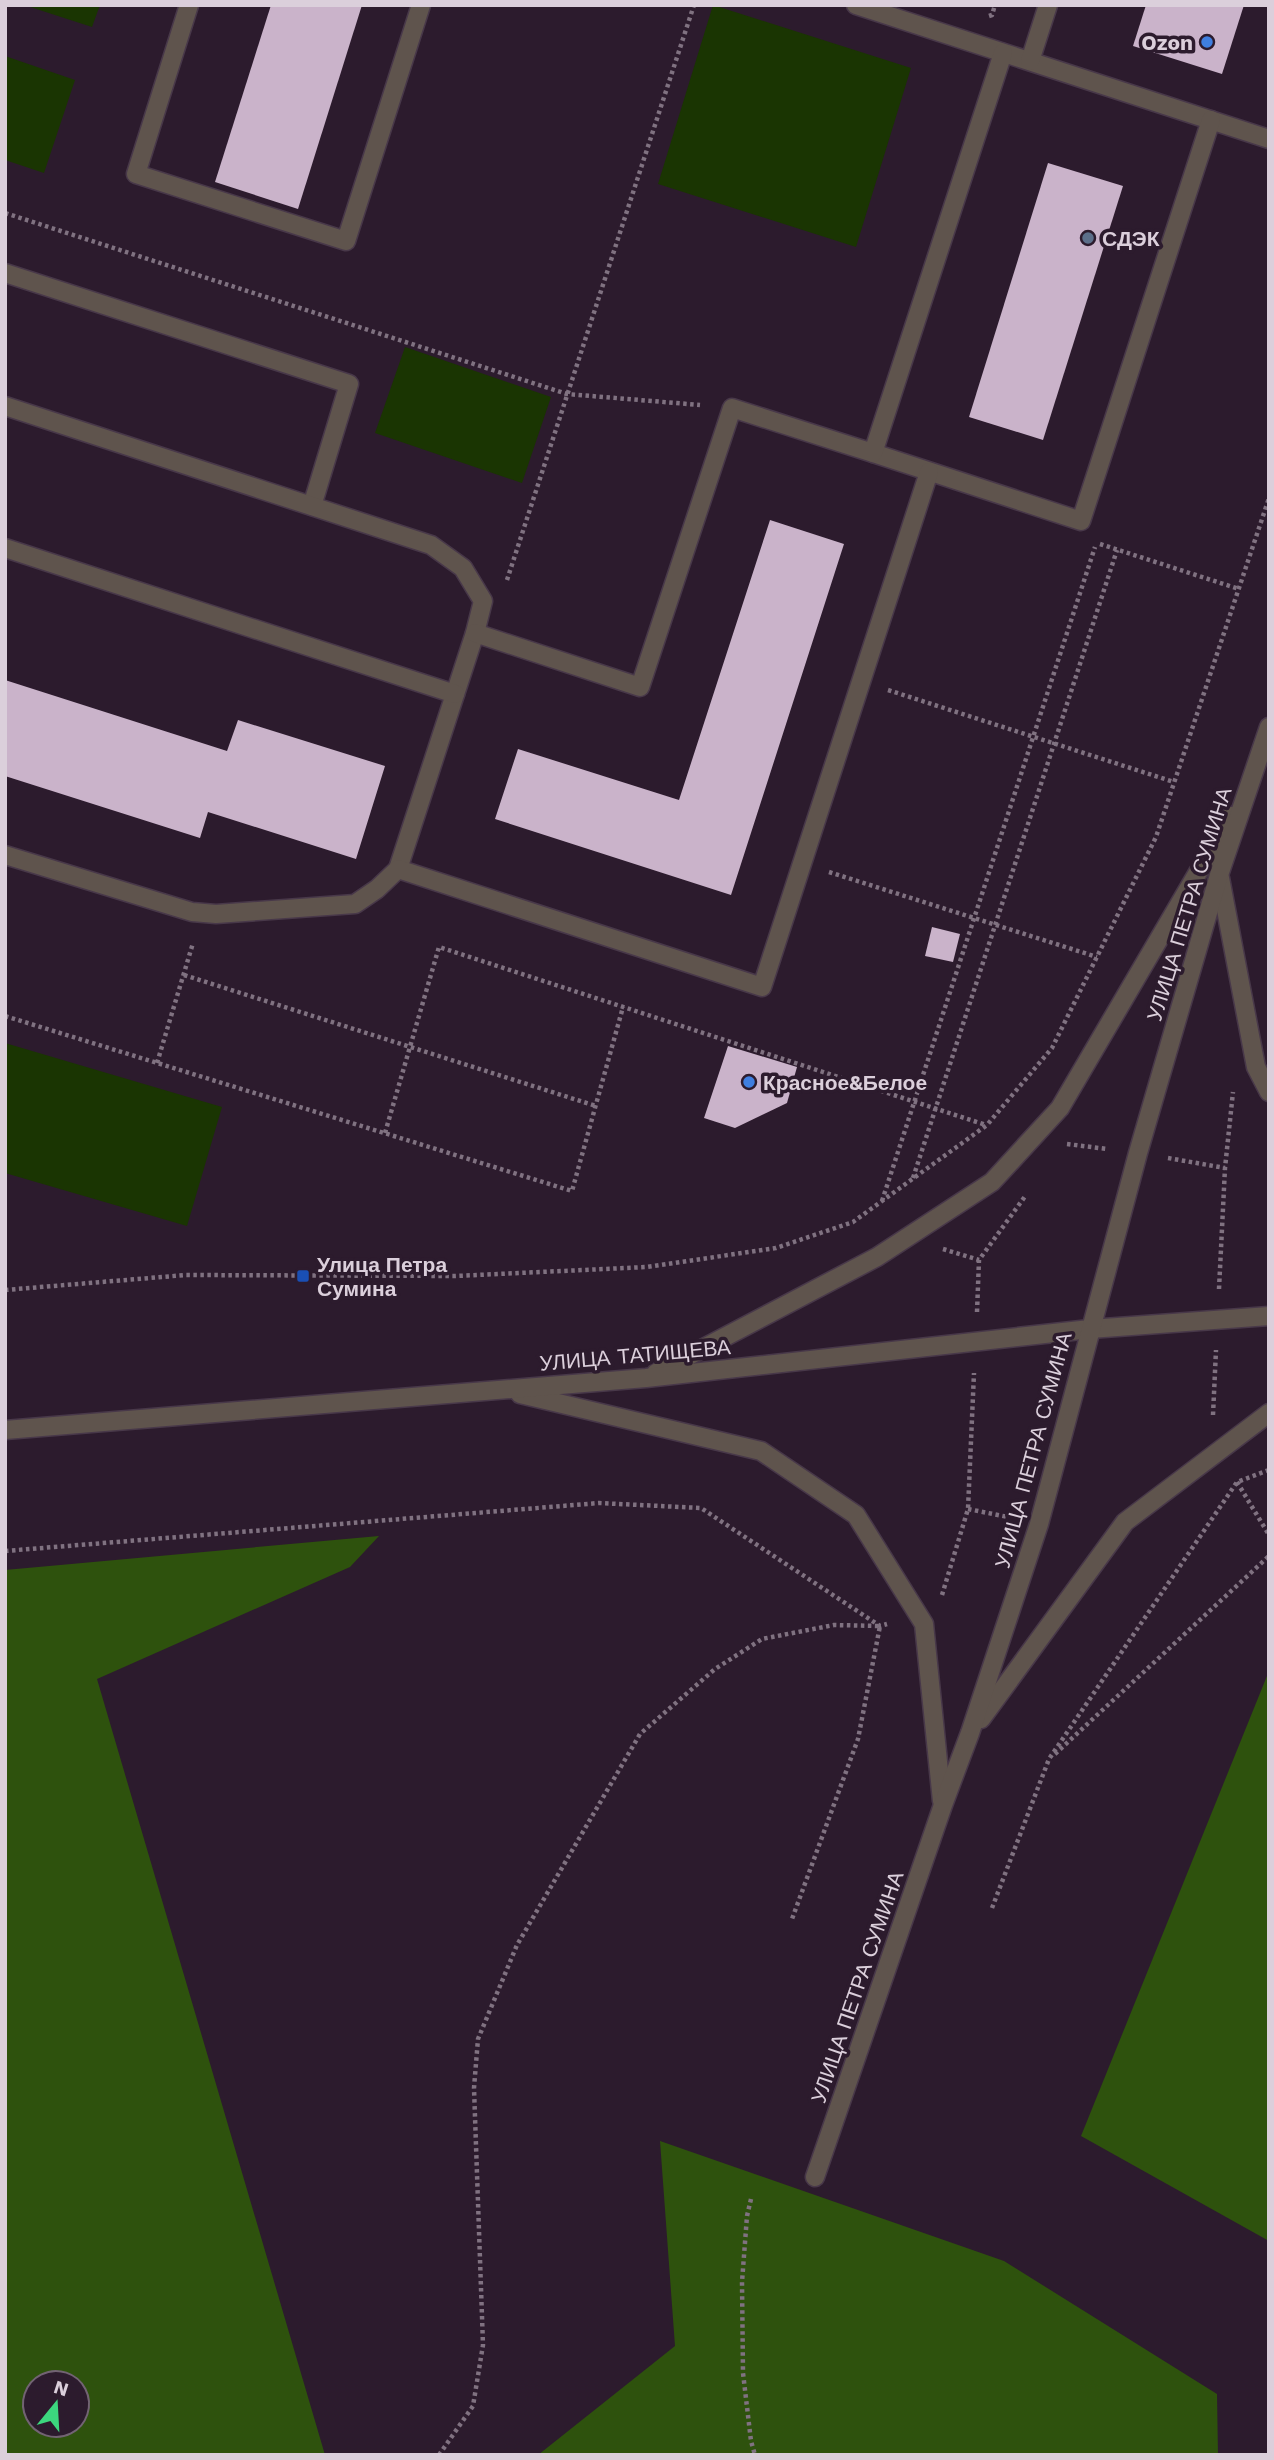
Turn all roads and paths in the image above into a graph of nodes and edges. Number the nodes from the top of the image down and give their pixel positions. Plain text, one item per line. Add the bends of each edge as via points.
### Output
1 (189, 5) edge
2 (421, 5) edge
3 (694, 5) edge
4 (856, 5) edge
5 (1048, 5) edge
6 (1003, 53) junction
7 (1030, 61) junction
8 (1211, 120) junction
9 (1269, 139) edge
10 (5, 214) edge
11 (5, 273) edge
12 (568, 394) junction
13 (5, 406) edge
14 (732, 408) junction
15 (873, 453) junction
16 (929, 472) junction
17 (1269, 498) edge
18 (312, 506) junction
19 (1097, 542) dead end
20 (5, 548) edge
21 (1117, 550) dead end
22 (505, 586) dead end
23 (475, 633) junction
24 (861, 681) junction
25 (455, 694) junction
26 (1269, 727) edge
27 (1033, 737) junction
28 (1054, 744) junction
29 (1174, 782) junction
30 (1250, 783) junction
31 (5, 856) edge
32 (802, 863) junction
33 (398, 869) junction
34 (1219, 874) junction
35 (202, 914) junction
36 (975, 919) junction
37 (995, 926) junction
38 (1097, 957) junction
39 (184, 975) junction
40 (623, 1007) junction
41 (5, 1016) edge
42 (410, 1047) junction
43 (157, 1063) junction
44 (1256, 1067) junction
45 (1269, 1092) edge
46 (915, 1102) junction
47 (596, 1106) junction
48 (935, 1108) junction
49 (987, 1125) junction
50 (385, 1133) junction
51 (1063, 1143) dead end
52 (1138, 1153) junction
53 (1225, 1168) junction
54 (913, 1180) junction
55 (1032, 1186) dead end
56 (882, 1202) junction
57 (5, 1290) edge
58 (1269, 1316) edge
59 (1217, 1320) junction
60 (1090, 1329) junction
61 (976, 1342) junction
62 (646, 1378) junction
63 (503, 1390) junction
64 (1269, 1413) edge
65 (5, 1430) edge
66 (1222, 1447) junction
67 (1269, 1470) edge
68 (1237, 1482) junction
69 (968, 1509) junction
70 (1039, 1524) junction
71 (1269, 1535) edge
72 (5, 1551) edge
73 (1269, 1556) edge
74 (917, 1612) junction
75 (880, 1626) junction
76 (970, 1733) junction
77 (1049, 1759) junction
78 (943, 1805) junction
79 (992, 1908) dead end
80 (792, 1919) dead end
81 (815, 2177) dead end
82 (751, 2199) dead end
83 (439, 2455) edge
84 (755, 2455) edge

1 - 2 street via 136,174 346,240
3 - 12 path
4 - 6 street
5 - 7 street
6 - 7 street
6 - 15 street
7 - 8 street
8 - 9 street
8 - 16 street via 1081,521
10 - 12 path
11 - 18 street via 349,384
12 - 14 path
12 - 22 path
13 - 18 street
14 - 15 street
14 - 23 street via 640,687
15 - 16 street
16 - 24 street
17 - 29 path
18 - 23 street via 431,545 463,568 482,601
19 - 27 path
20 - 25 street
21 - 28 path
23 - 25 street
24 - 27 path
24 - 32 street
25 - 33 street
26 - 30 street, УЛИЦА ПЕТРА СУМИНА
27 - 28 path
27 - 36 path
28 - 29 path
28 - 37 path
29 - 38 path via 1156,838
30 - 34 street, УЛИЦА ПЕТРА СУМИНА
30 - 62 street via 1060,1108 992,1182 877,1257
31 - 35 street
32 - 33 street via 762,987
32 - 36 path
33 - 35 street via 355,904
34 - 44 street
34 - 52 street, УЛИЦА ПЕТРА СУМИНА
35 - 39 path
36 - 37 path
36 - 46 path
37 - 38 path
37 - 48 path
38 - 49 path via 1052,1048
39 - 42 path
39 - 43 path
40 - 42 path via 439,947
40 - 46 path
40 - 47 path
41 - 43 path
42 - 47 path
42 - 50 path
43 - 50 path
44 - 45 street
44 - 53 path via 1235,1076
46 - 48 path
46 - 56 path
47 - 50 path via 572,1191
48 - 49 path
48 - 54 path
49 - 54 path
51 - 52 path
52 - 53 path
52 - 60 street, УЛИЦА ПЕТРА СУМИНА
53 - 59 path
54 - 56 path
55 - 61 path via 979,1260
56 - 57 path via 853,1222 776,1248 647,1268 455,1276 186,1275
58 - 59 street, УЛИЦА ТАТИЩЕВА
59 - 60 street, УЛИЦА ТАТИЩЕВА
59 - 66 path via 1213,1420
60 - 61 street, УЛИЦА ТАТИЩЕВА
60 - 70 street, УЛИЦА ПЕТРА СУМИНА
61 - 62 street, УЛИЦА ТАТИЩЕВА
61 - 69 path
62 - 63 street, УЛИЦА ТАТИЩЕВА
63 - 65 street, УЛИЦА ТАТИЩЕВА
63 - 74 street via 761,1451 856,1515
64 - 66 street
66 - 68 path
66 - 76 street via 1125,1522
67 - 68 path
68 - 71 path
68 - 77 path
69 - 70 path
69 - 74 path via 940,1601
70 - 76 street, УЛИЦА ПЕТРА СУМИНА
72 - 75 path via 599,1503 701,1508
73 - 77 path
74 - 75 path
74 - 78 street via 925,1624
75 - 80 path via 859,1739
75 - 83 path via 834,1625 762,1639 677,1701 640,1734 517,1945 478,2039 474,2088 483,2345 473,2406
76 - 78 street, УЛИЦА ПЕТРА СУМИНА
77 - 79 path
78 - 81 street, УЛИЦА ПЕТРА СУМИНА
82 - 84 path via 742,2282 743,2374

